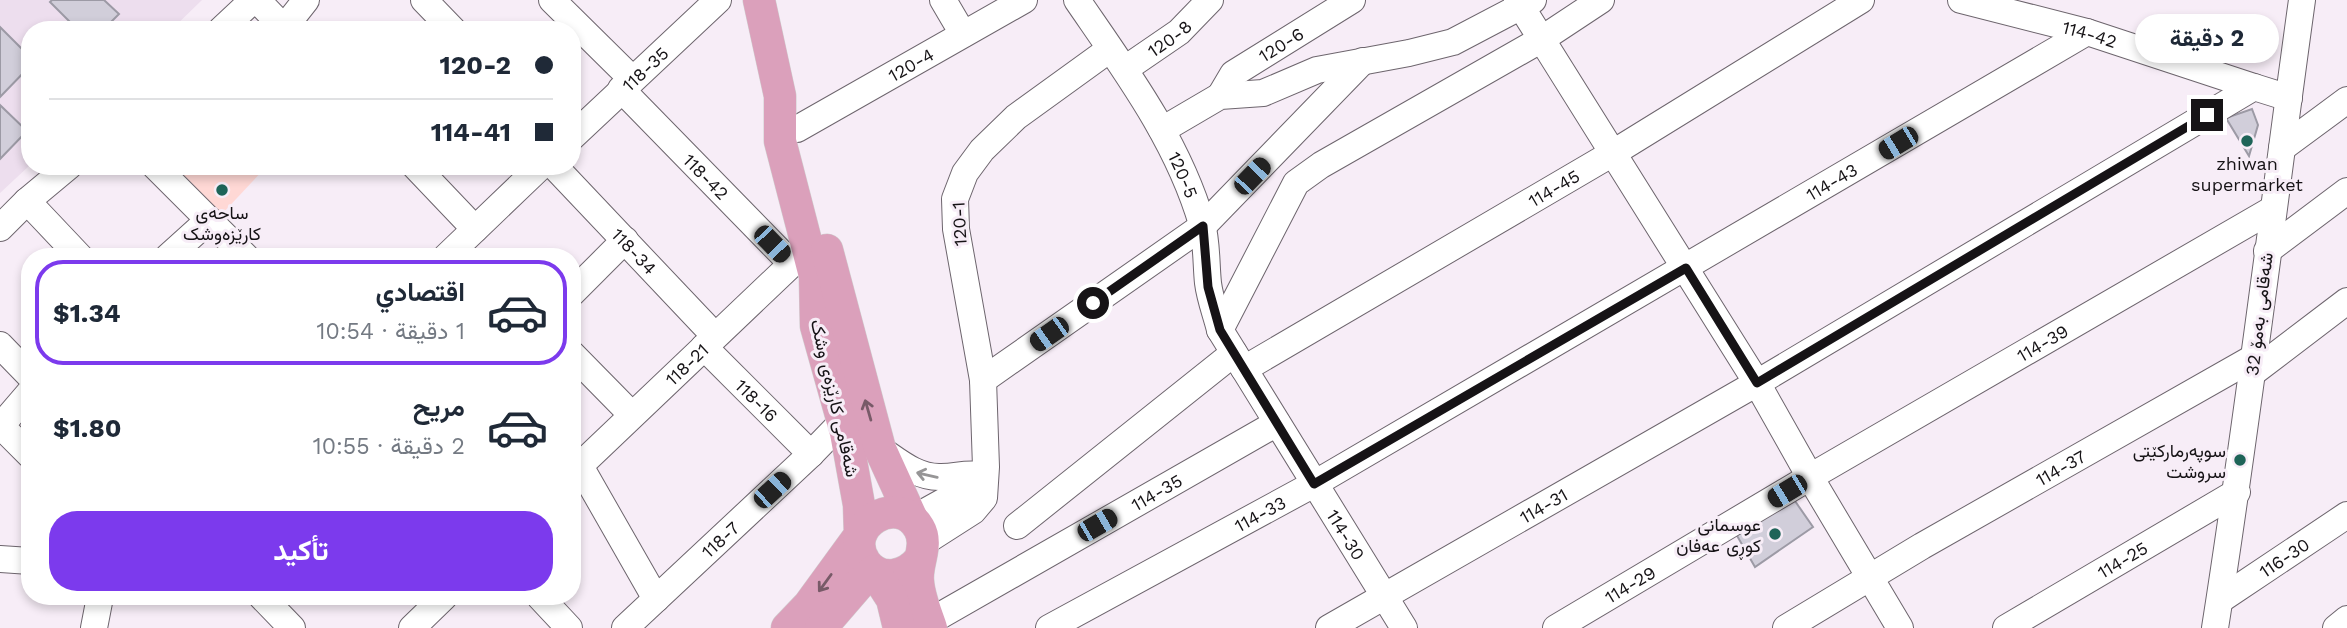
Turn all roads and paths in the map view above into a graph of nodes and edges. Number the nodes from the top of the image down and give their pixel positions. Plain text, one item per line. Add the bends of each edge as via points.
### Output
1 (306, 0) edge
2 (552, 0) edge
3 (759, 0) edge
4 (943, 0) edge
5 (1024, 0) edge
6 (1077, 0) edge
7 (1210, 0) edge
8 (1352, 0) edge
9 (1601, 0) edge
10 (1861, 0) edge
11 (1961, 0) edge
12 (2302, 0) edge
13 (1524, 2) edge
14 (247, 3) edge
15 (705, 4) edge
16 (230, 21) edge
17 (273, 21) edge
18 (291, 21) edge
19 (571, 21) edge
20 (581, 32) edge
21 (2087, 32) junction
22 (963, 34) junction
23 (1542, 39) junction
24 (1117, 59) junction
25 (1363, 61) junction
26 (627, 84) junction
27 (2254, 87) junction
28 (780, 96) junction
29 (1220, 96) junction
30 (2289, 98) junction
31 (2347, 100) edge
32 (1301, 125) junction
33 (581, 128) edge
34 (797, 129) junction
35 (1163, 130) junction
36 (2282, 148) junction
37 (1613, 153) junction
38 (58, 175) edge
39 (164, 175) edge
40 (421, 175) edge
41 (533, 175) edge
42 (563, 175) edge
43 (1296, 183) junction
44 (2347, 191) edge
45 (27, 201) junction
46 (2273, 209) junction
47 (209, 220) junction
48 (1203, 226) junction
49 (0, 228) edge
50 (625, 240) junction
51 (466, 246) edge
52 (71, 248) edge
53 (177, 248) edge
54 (237, 248) edge
55 (2267, 251) junction
56 (795, 260) joint
57 (1686, 268) junction
58 (581, 284) edge
59 (827, 299) junction
60 (2347, 301) edge
61 (1220, 330) junction
62 (710, 341) junction
63 (0, 345) edge
64 (1239, 361) junction
65 (581, 363) edge
66 (2252, 366) junction
67 (21, 367) edge
68 (983, 380) junction
69 (1757, 383) junction
70 (21, 402) edge
71 (632, 415) junction
72 (843, 421) junction
73 (1277, 423) junction
74 (0, 427) edge
75 (21, 447) edge
76 (880, 449) junction
77 (811, 454) junction
78 (581, 465) edge
79 (983, 471) junction
80 (1810, 477) junction
81 (581, 478) edge
82 (1314, 484) junction
83 (2236, 492) junction
84 (2347, 515) edge
85 (1017, 526) dead end
86 (860, 536) junction
87 (918, 540) junction
88 (0, 559) edge
89 (21, 560) edge
90 (874, 571) junction
91 (1870, 577) junction
92 (1385, 596) junction
93 (656, 599) junction
94 (2220, 600) junction
95 (98, 605) edge
96 (270, 605) edge
97 (437, 605) edge
98 (547, 605) edge
99 (2347, 620) edge
100 (419, 626) edge
101 (919, 626) edge
102 (94, 628) edge
103 (292, 628) edge
104 (569, 628) edge
105 (625, 628) edge
106 (787, 628) edge
107 (821, 628) edge
108 (1049, 628) edge
109 (1329, 628) edge
110 (1404, 628) edge
111 (1556, 628) edge
112 (1786, 628) edge
113 (1900, 628) edge
114 (2006, 628) edge
115 (2215, 628) edge
116 (2336, 628) edge

1 - 18 street
2 - 19 street, 118-42
3 - 28 main road, شەقامی کارێزەی وشک
4 - 22 street
5 - 22 street, 120-4
6 - 24 street, 120-5
7 - 24 street, 120-8 via 1179,32
8 - 29 street, 120-6 via 1233,74
9 - 23 street
10 - 37 street, 114-45
11 - 21 street, 114-42
12 - 30 street, شەقامی بەمۆ 32
13 - 23 street
13 - 25 street via 1453,42
14 - 16 street
14 - 17 street
15 - 26 street, 118-35
20 - 26 street, 118-42
21 - 27 street, 114-42
21 - 57 street, 114-43
22 - 34 street, 120-4
23 - 37 street
23 - 43 street
24 - 35 street, 120-5
24 - 68 street, 120-1 via 1016,117 965,173 956,199 956,229
25 - 29 street via 1317,70 1263,93
25 - 32 street
26 - 33 street, 118-35
26 - 56 street, 118-42
27 - 30 street, 114-42
27 - 69 street, 114-31
28 - 34 main road, شەقامی کارێزەی وشک
28 - 59 main road, شەقامی کارێزەی وشک via 780,141 815,276
29 - 35 street
30 - 36 street, شەقامی بەمۆ 32
31 - 36 street
32 - 43 street
32 - 48 street
34 - 59 main road, شەقامی کارێزەی وشک
35 - 48 street, 120-5
36 - 46 street, شەقامی بەمۆ 32
37 - 57 street
37 - 64 street, 114-45
38 - 45 street
39 - 47 street
40 - 51 street
41 - 51 street
42 - 50 street, 118-34
43 - 61 street
44 - 55 street
45 - 49 street
45 - 52 street
46 - 55 street, شەقامی بەمۆ 32
46 - 80 street, 114-39
47 - 53 street
47 - 54 street
48 - 61 street, 120-5 via 1208,287
48 - 68 street
50 - 58 street
50 - 62 street, 118-34
55 - 66 street, شەقامی بەمۆ 32
56 - 62 street, 118-21
57 - 69 street
57 - 82 street, 114-33
59 - 72 main road, شەقامی کارێزەی وشک via 816,326
76 -> 59 main road, شەقامی کارێزەی وشک
60 - 66 street, 114-37
61 - 64 street, 120-5
62 - 71 street, 118-21
62 - 77 street, 118-16
63 - 67 street
64 - 73 street, 114-30
64 - 85 street, 114-45
65 - 71 street
66 - 83 street, شەقامی بەمۆ 32
66 - 91 street, 114-37
68 - 79 street, 120-1
69 - 80 street
69 - 92 street, 114-31
70 - 74 street
71 - 78 street, 118-21
72 - 77 street, 118-7
72 - 86 main road, شەقامی کارێزەی وشک via 859,505
73 - 82 street, 114-30
73 - 101 street, 114-35
74 - 75 street
79 -> 76 street via 940,478 918,474
76 - 87 main road, شەقامی کارێزەی وشک
77 - 93 street, 118-7
79 - 87 street, 120-1 via 984,498 973,510
80 - 91 street
80 - 111 street, 114-29
81 - 93 street
82 - 92 street, 114-30
82 - 108 street, 114-33
83 - 94 street, شەقامی بەمۆ 32
83 - 114 street, 114-25
84 - 94 street, 116-30
86 - 87 main road via 864,526 880,513 891,511 902,513
86 - 90 main road via 862,555
86 -> 106 main road
87 - 90 main road via 913,568 894,576
87 - 101 main road, شەقامی کارێزەی وشک
88 - 89 street
90 - 101 main road via 892,599
90 - 107 main road
91 - 112 street, 114-37
91 - 113 street
92 - 109 street, 114-31
92 - 110 street, 114-30
93 - 105 street, 118-7
94 - 115 street, شەقامی بەمۆ 32
95 - 102 street
96 - 103 street
97 - 100 street
98 - 104 street
99 - 116 street

